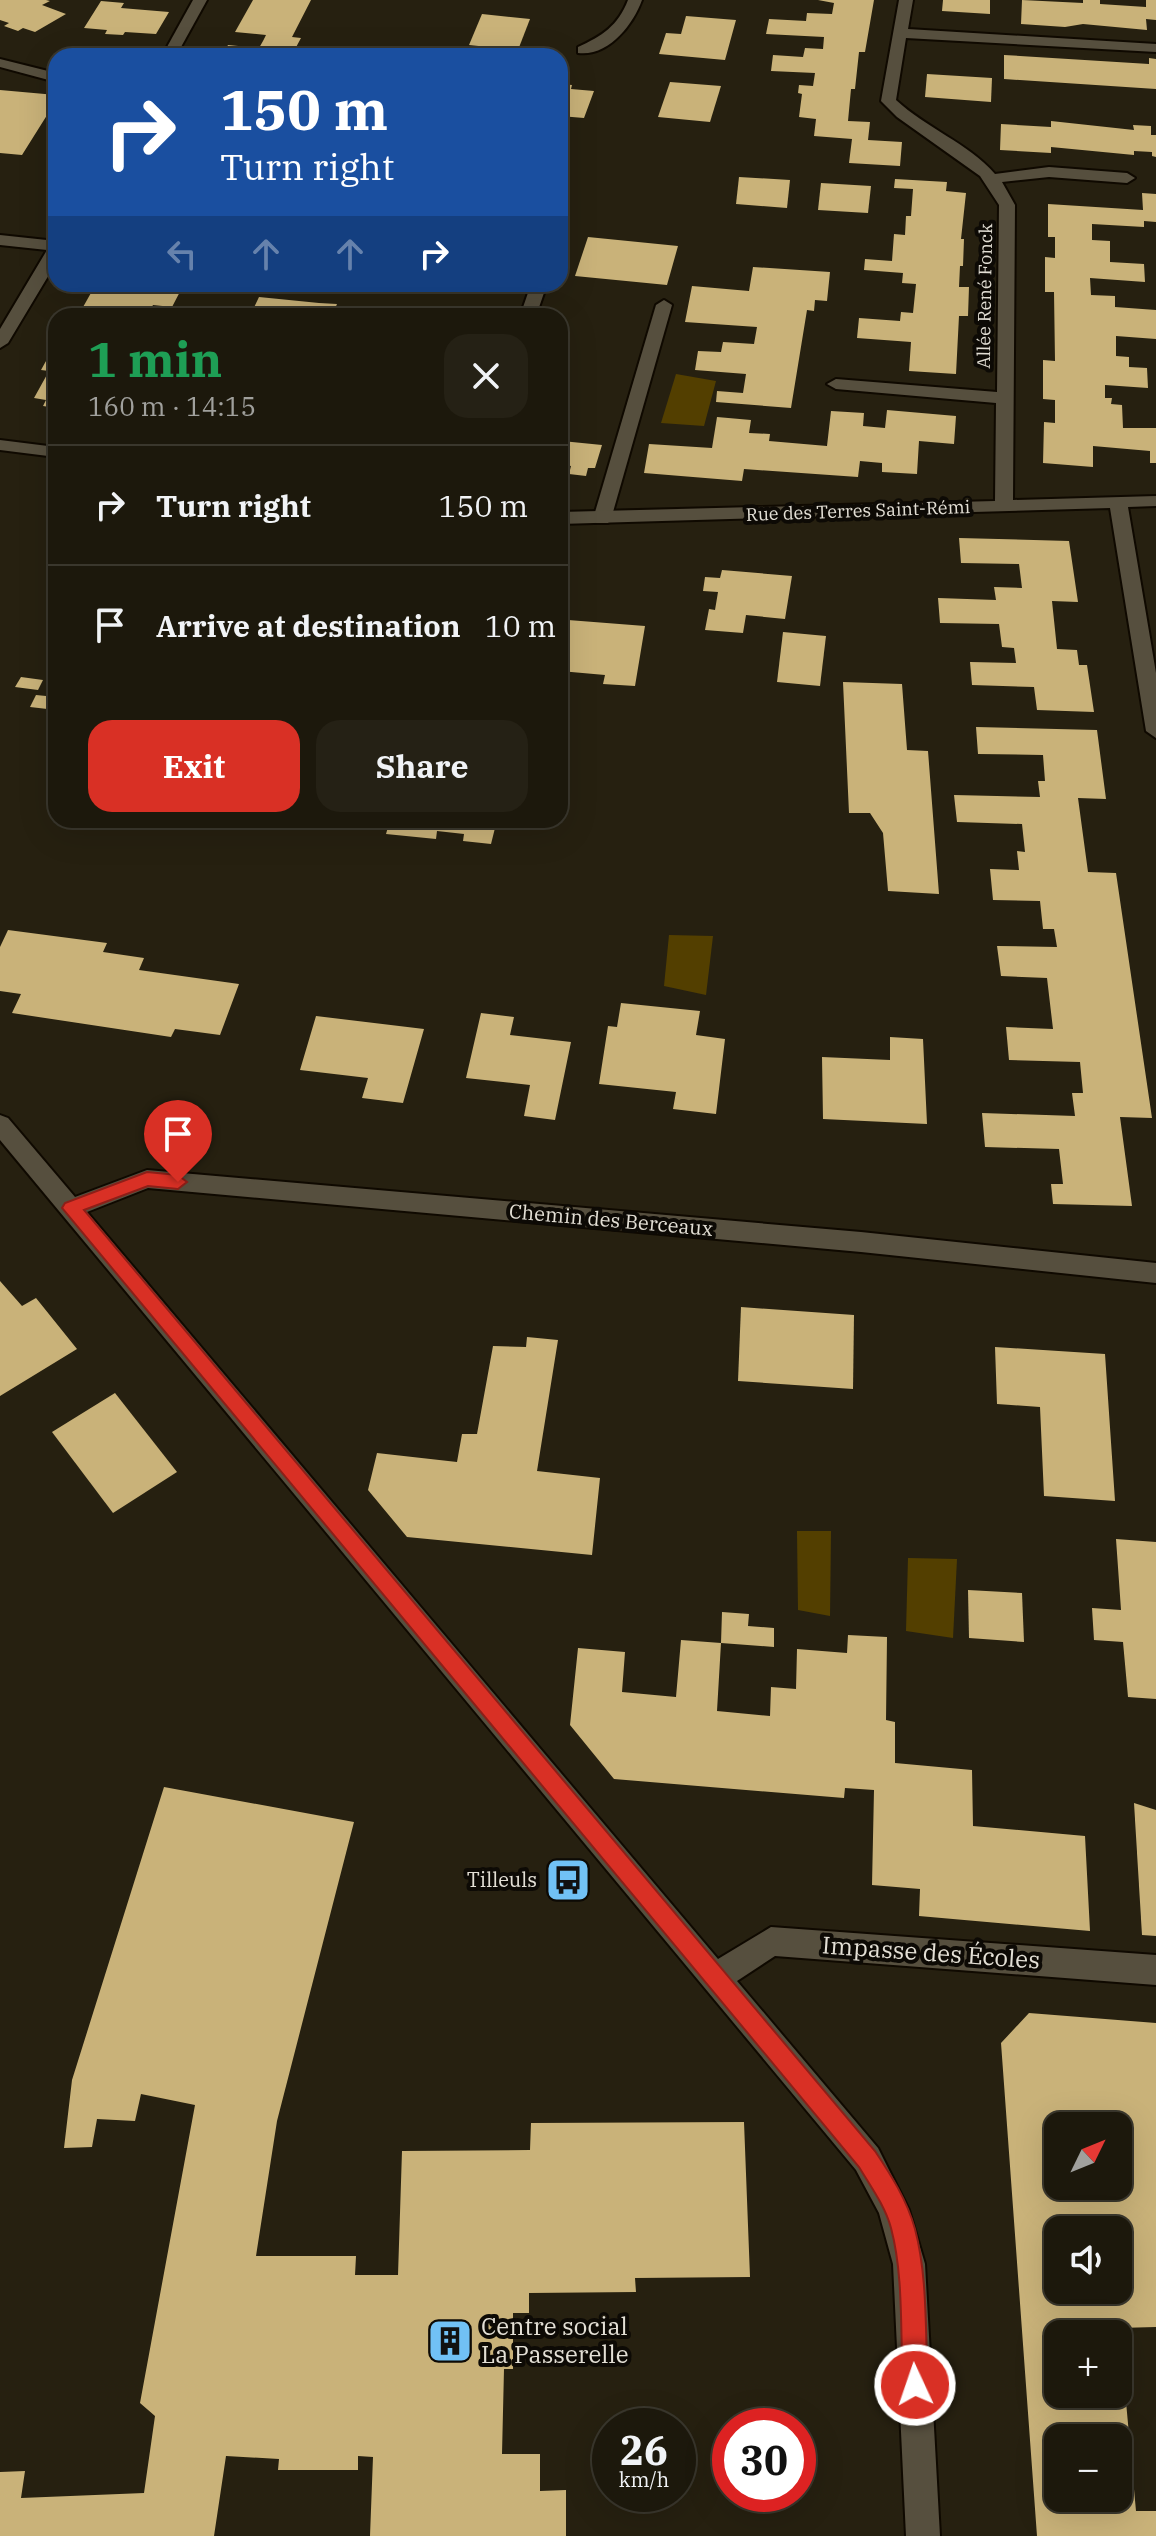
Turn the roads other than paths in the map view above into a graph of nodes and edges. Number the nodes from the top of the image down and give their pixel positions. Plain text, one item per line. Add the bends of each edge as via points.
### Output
1 (200, 0) edge
2 (635, 0) edge
3 (906, 0) edge
4 (899, 33) junction
5 (173, 48) edge
6 (1156, 48) edge
7 (583, 50) dead end
8 (0, 63) edge
9 (48, 76) edge
10 (1127, 178) dead end
11 (990, 179) junction
12 (0, 240) edge
13 (48, 246) edge
14 (48, 261) edge
15 (664, 305) dead end
16 (0, 343) edge
17 (836, 384) dead end
18 (1003, 398) junction
19 (0, 445) edge
20 (48, 451) edge
21 (1156, 501) edge
22 (1118, 502) junction
23 (1004, 507) junction
24 (568, 518) edge
25 (602, 519) junction
26 (1156, 731) edge
27 (0, 1124) edge
28 (71, 1208) junction
29 (1156, 1273) edge
30 (1156, 1970) edge
31 (717, 1977) junction
32 (923, 2536) edge

1 - 5 street
2 - 7 street via 619,31
3 - 4 street, Allée René Fonck
4 - 6 street
4 - 11 street, Allée René Fonck via 888,101
8 - 9 street
10 - 11 street via 1049,172
11 - 18 street, Allée René Fonck via 1007,205
12 - 13 street
14 - 16 street
15 - 25 street
17 - 18 street
18 - 23 street, Allée René Fonck
19 - 20 street
21 - 22 street, Rue des Terres Saint-Rémi
22 - 23 street, Rue des Terres Saint-Rémi
22 - 26 street
23 - 25 street, Rue des Terres Saint-Rémi
24 - 25 street, Rue des Terres Saint-Rémi
27 - 28 street
28 - 29 street, Chemin des Berceaux via 147,1179
28 - 31 street
30 - 31 street, Impasse des Écoles via 771,1941
31 - 32 street via 867,2159 903,2228

